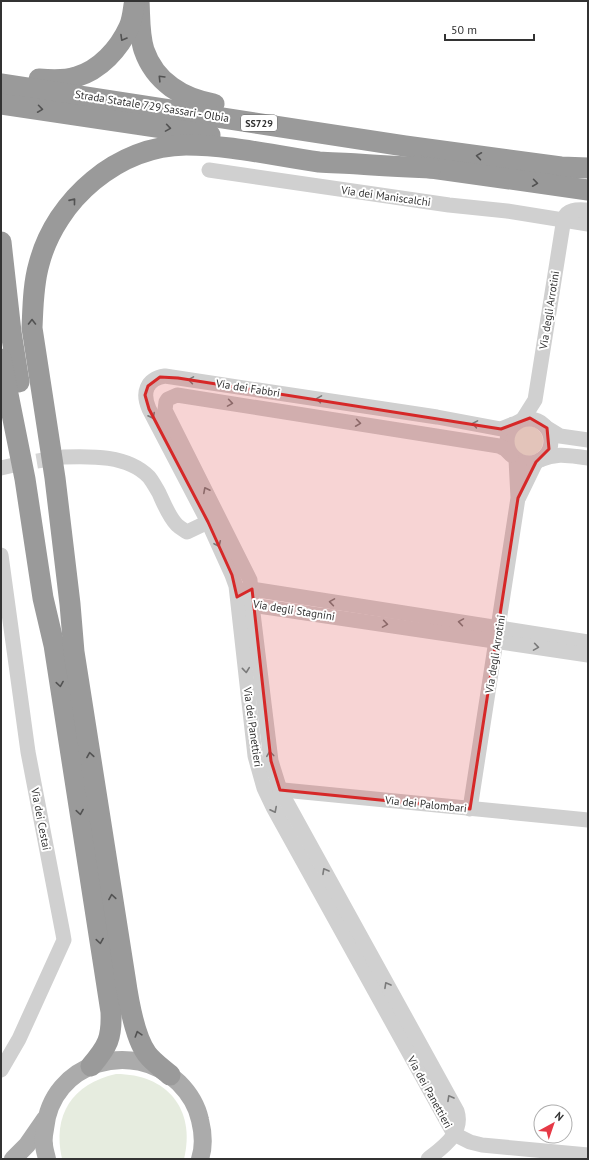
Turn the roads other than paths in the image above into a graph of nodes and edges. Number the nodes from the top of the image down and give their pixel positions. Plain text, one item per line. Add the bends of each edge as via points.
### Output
1 (135, 1) edge
2 (139, 1) edge
3 (1, 73) edge
4 (1, 84) edge
5 (1, 104) edge
6 (356, 138) junction
7 (431, 168) junction
8 (588, 168) edge
9 (208, 170) dead end
10 (588, 190) edge
11 (588, 210) edge
12 (564, 220) junction
13 (588, 224) edge
14 (2, 249) edge
15 (1, 359) edge
16 (152, 381) joint
17 (535, 400) junction
18 (166, 402) joint
19 (344, 403) junction
20 (341, 420) junction
21 (518, 422) junction
22 (545, 426) junction
23 (588, 440) edge
24 (63, 457) tunnel mouth
25 (514, 457) junction
26 (588, 458) edge
27 (538, 461) junction
28 (518, 498) junction
29 (208, 522) junction
30 (1, 555) edge
31 (252, 589) junction
32 (238, 596) junction
33 (252, 605) junction
34 (498, 635) junction
35 (588, 642) edge
36 (54, 645) junction
37 (74, 652) junction
38 (588, 655) edge
39 (264, 788) junction
40 (280, 790) junction
41 (470, 809) junction
42 (588, 820) edge
43 (91, 1066) junction
44 (1, 1070) edge
45 (170, 1075) junction
46 (46, 1118) junction
47 (454, 1134) junction
48 (588, 1155) edge
49 (201, 1158) edge
50 (13, 1159) edge
51 (47, 1159) edge
52 (428, 1159) edge

1 -> 3 highway via 130,26 119,45 90,71 76,77 51,80
6 -> 2 highway via 202,102 175,90 155,72 144,50
4 - 6 highway, Strada Statale 729 Sassari - Olbia / SS729
5 -> 7 highway, Strada Statale 729 Sassari - Olbia / SS729
8 -> 6 highway, Strada Statale 729 Sassari - Olbia / SS729 via 561,167
7 -> 10 highway, Strada Statale 729 Sassari - Olbia / SS729
37 -> 7 highway via 55,478 32,328 39,264 44,248 61,216 83,190 108,169 141,152 168,146 207,146 320,162
9 - 12 street, Via dei Maniscalchi
11 - 12 street via 571,210 565,215
12 - 13 street, Via dei Maniscalchi
12 - 17 street, Via degli Arrotini
14 - 36 highway
14 - 37 highway via 19,330 63,604
15 - 36 highway via 24,478 43,598
19 -> 16 street, Via dei Fabbri via 165,376
16 -> 29 street, Via dei Panettieri via 145,395 146,401
17 - 21 street
17 - 22 street
18 -> 20 street, Via dei Fabbri via 177,395
31 -> 18 street, Via dei Panettieri via 247,572 165,410
19 - 20 street
21 -> 19 street, Via dei Fabbri via 501,428
20 -> 25 street, Via dei Fabbri via 498,446
21 - 22 street via 536,420
21 - 25 street via 507,435 506,442
22 - 23 street via 560,436
22 - 27 street via 551,442 546,455
24 - 29 street via 90,456 126,463 149,477 177,526 188,532
25 - 27 street via 526,463
25 - 28 street
26 - 27 street via 560,454
27 - 28 street
28 - 34 street, Via degli Arrotini
29 -> 32 street, Via dei Panettieri via 232,575
30 - 44 street, Via dei Cestai via 28,752 64,940 19,1038
31 - 32 street, Via degli Stagnini
31 - 33 street, Via dei Panettieri
34 -> 31 street, Via degli Stagnini
32 - 33 street, Via degli Stagnini
32 -> 39 street, Via dei Panettieri via 255,756
33 -> 34 street, Via degli Stagnini
40 -> 33 street, Via dei Panettieri via 270,761
34 - 35 street
34 -> 38 street
34 - 41 street, Via degli Arrotini
36 -> 43 highway via 111,1012 110,1037 106,1047
45 -> 37 highway via 142,1047 129,1002
39 - 40 street, Via dei Palombari
39 -> 47 street, Via dei Panettieri
40 - 41 street, Via dei Palombari
47 -> 40 street, Via dei Panettieri via 459,1123 457,1112
41 - 42 street, Via dei Palombari
43 - 45 main road via 108,1060 129,1059 150,1064
43 - 46 main road via 62,1087 52,1102
45 - 49 main road via 187,1091 198,1111 203,1134
46 - 50 main road via 27,1145
46 - 51 main road via 44,1144
47 - 48 street via 482,1145
47 - 52 street via 446,1146

